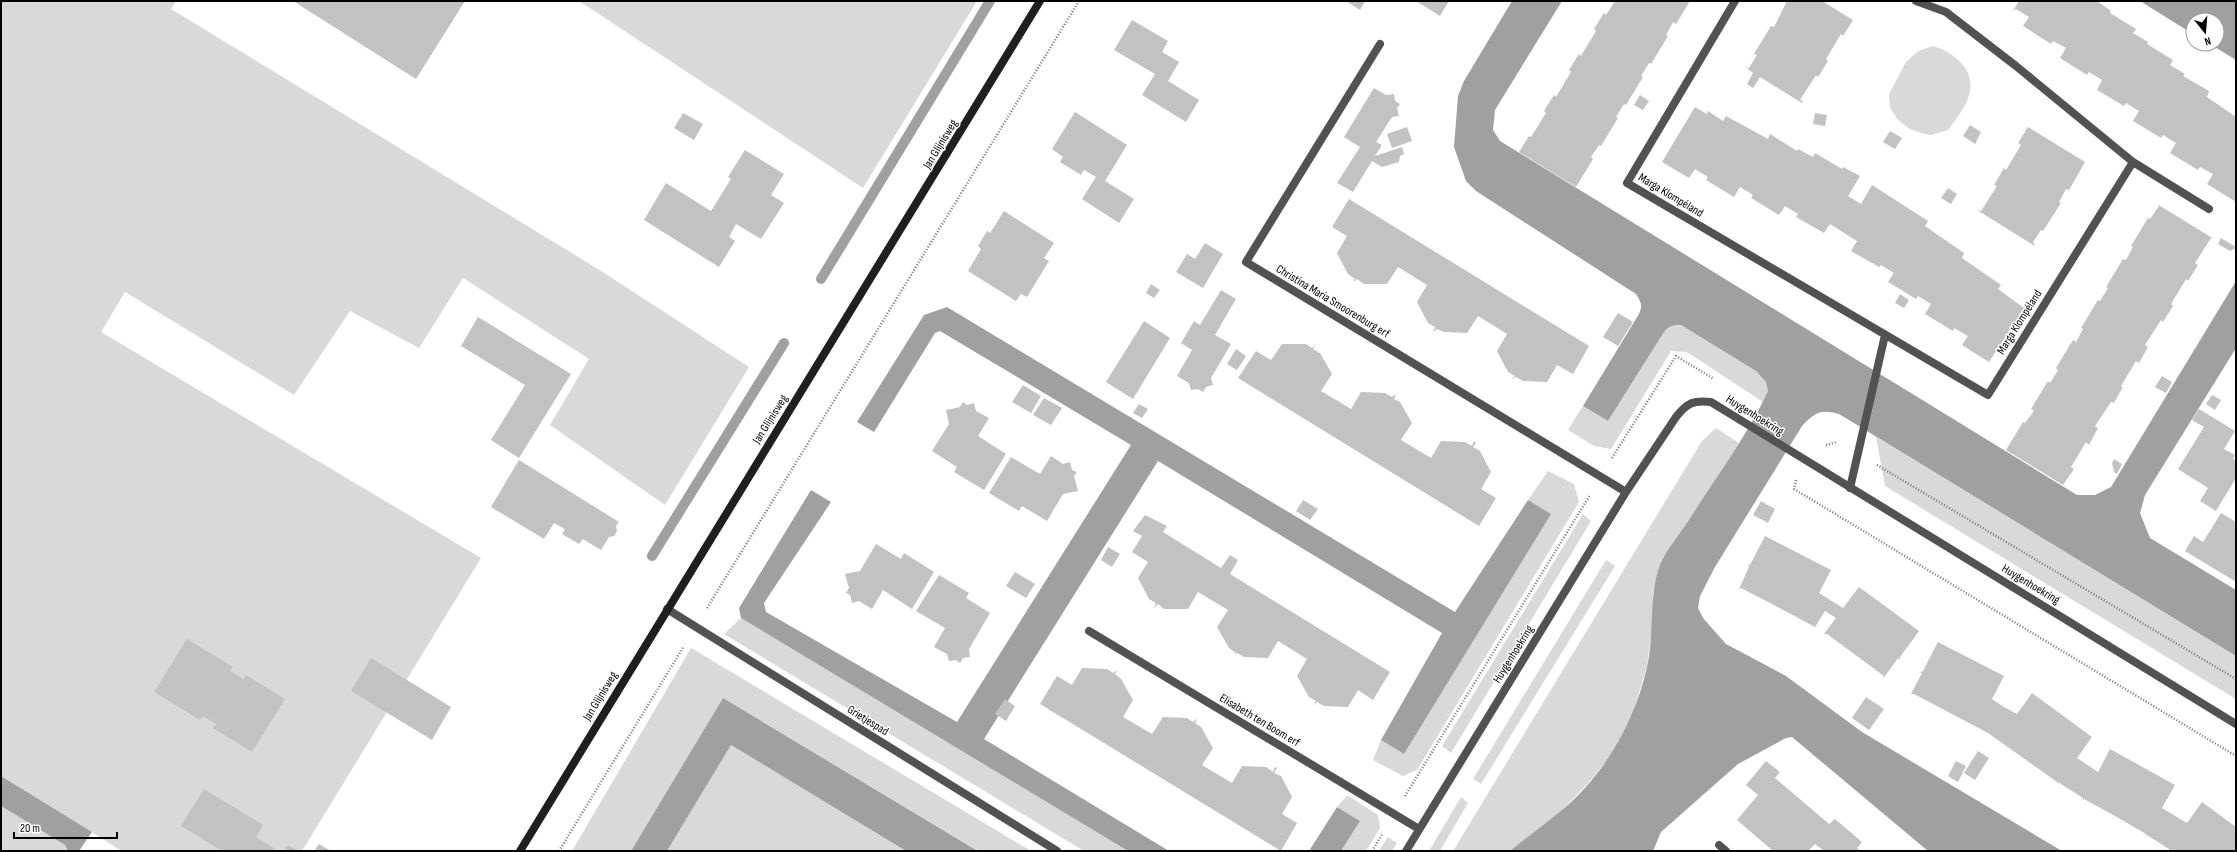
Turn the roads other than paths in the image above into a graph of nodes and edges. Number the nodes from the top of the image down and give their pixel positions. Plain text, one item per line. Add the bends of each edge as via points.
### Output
1 (1040, 1) edge
2 (1734, 1) edge
3 (1916, 1) edge
4 (1380, 44) dead end
5 (2133, 162) junction
6 (2209, 209) dead end
7 (1885, 335) junction
8 (1850, 488) junction
9 (1626, 492) junction
10 (667, 609) junction
11 (1089, 631) dead end
12 (2236, 724) edge
13 (1419, 829) junction
14 (520, 851) edge
15 (1057, 851) edge
16 (1406, 851) edge

1 - 10 street, Jan Glijnisweg
2 - 7 street, Marga Klompéland via 1627,183
3 - 5 street via 1946,12
4 - 9 street, Christina Maria Smoorenburg erf via 1246,262
5 - 6 street
5 - 7 street, Marga Klompéland via 1988,395
7 - 8 street
8 - 9 street, Huygenhoekring via 1711,402 1698,401 1685,406
8 - 12 street, Huygenhoekring
9 - 13 street, Huygenhoekring
10 - 14 street, Jan Glijnisweg
10 - 15 street, Grietjespad
11 - 13 street, Elisabeth ten Boom erf
13 - 16 street, Huygenhoekring

